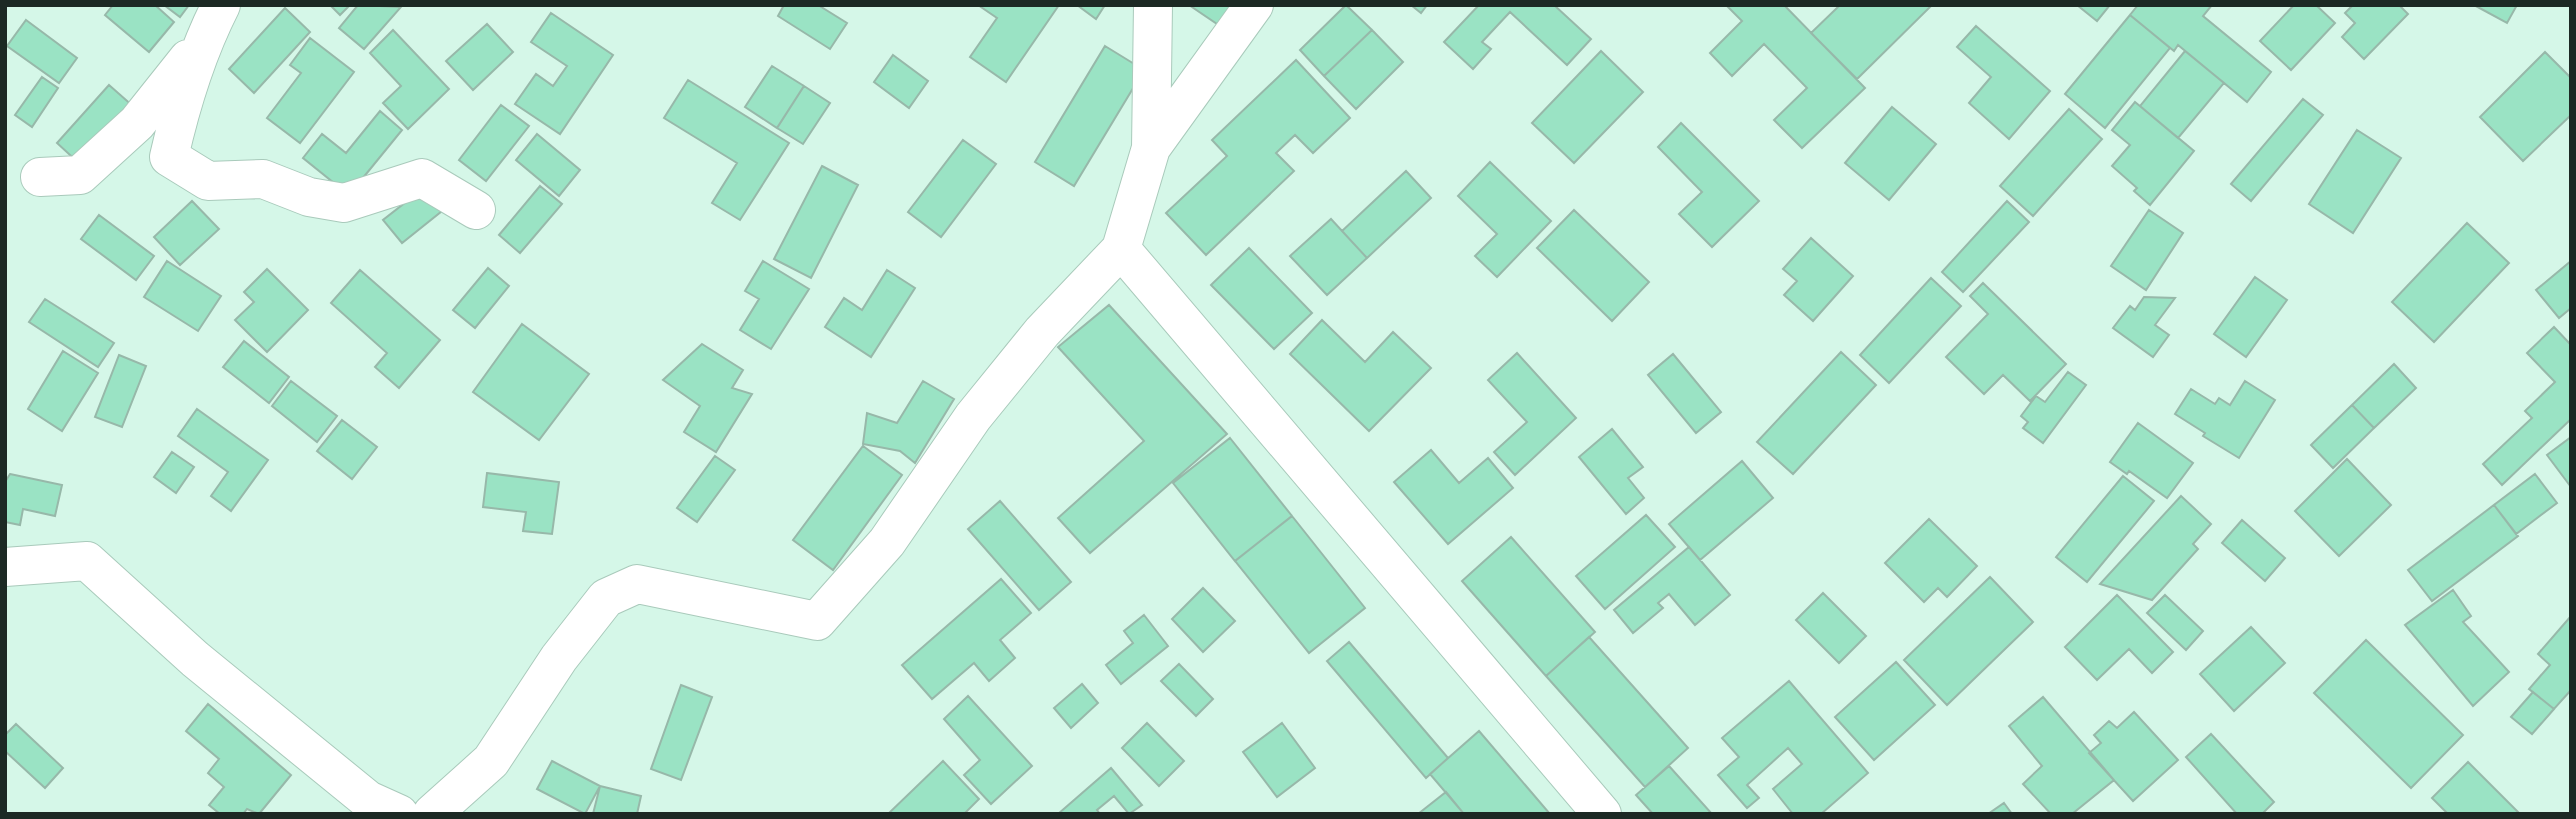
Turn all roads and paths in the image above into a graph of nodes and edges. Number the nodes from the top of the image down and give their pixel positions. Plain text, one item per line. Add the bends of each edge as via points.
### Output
1 (1153, 5) edge
2 (1255, 5) edge
3 (213, 22) edge
4 (1151, 148) junction
5 (40, 177) dead end
6 (476, 210) dead end
7 (1121, 250) junction
8 (5, 567) edge
9 (399, 814) edge
10 (432, 814) edge
11 (1602, 814) edge

1 - 4 lane
2 - 4 lane
3 - 5 lane via 137,123 80,175
3 - 6 lane via 181,106 169,157 208,181 263,179 309,197 344,203 422,178
4 - 7 lane
7 - 10 lane via 1042,332 973,417 887,542 817,621 637,584 606,598 559,658 491,761
7 - 11 lane
8 - 9 lane via 88,561 195,659 368,800

